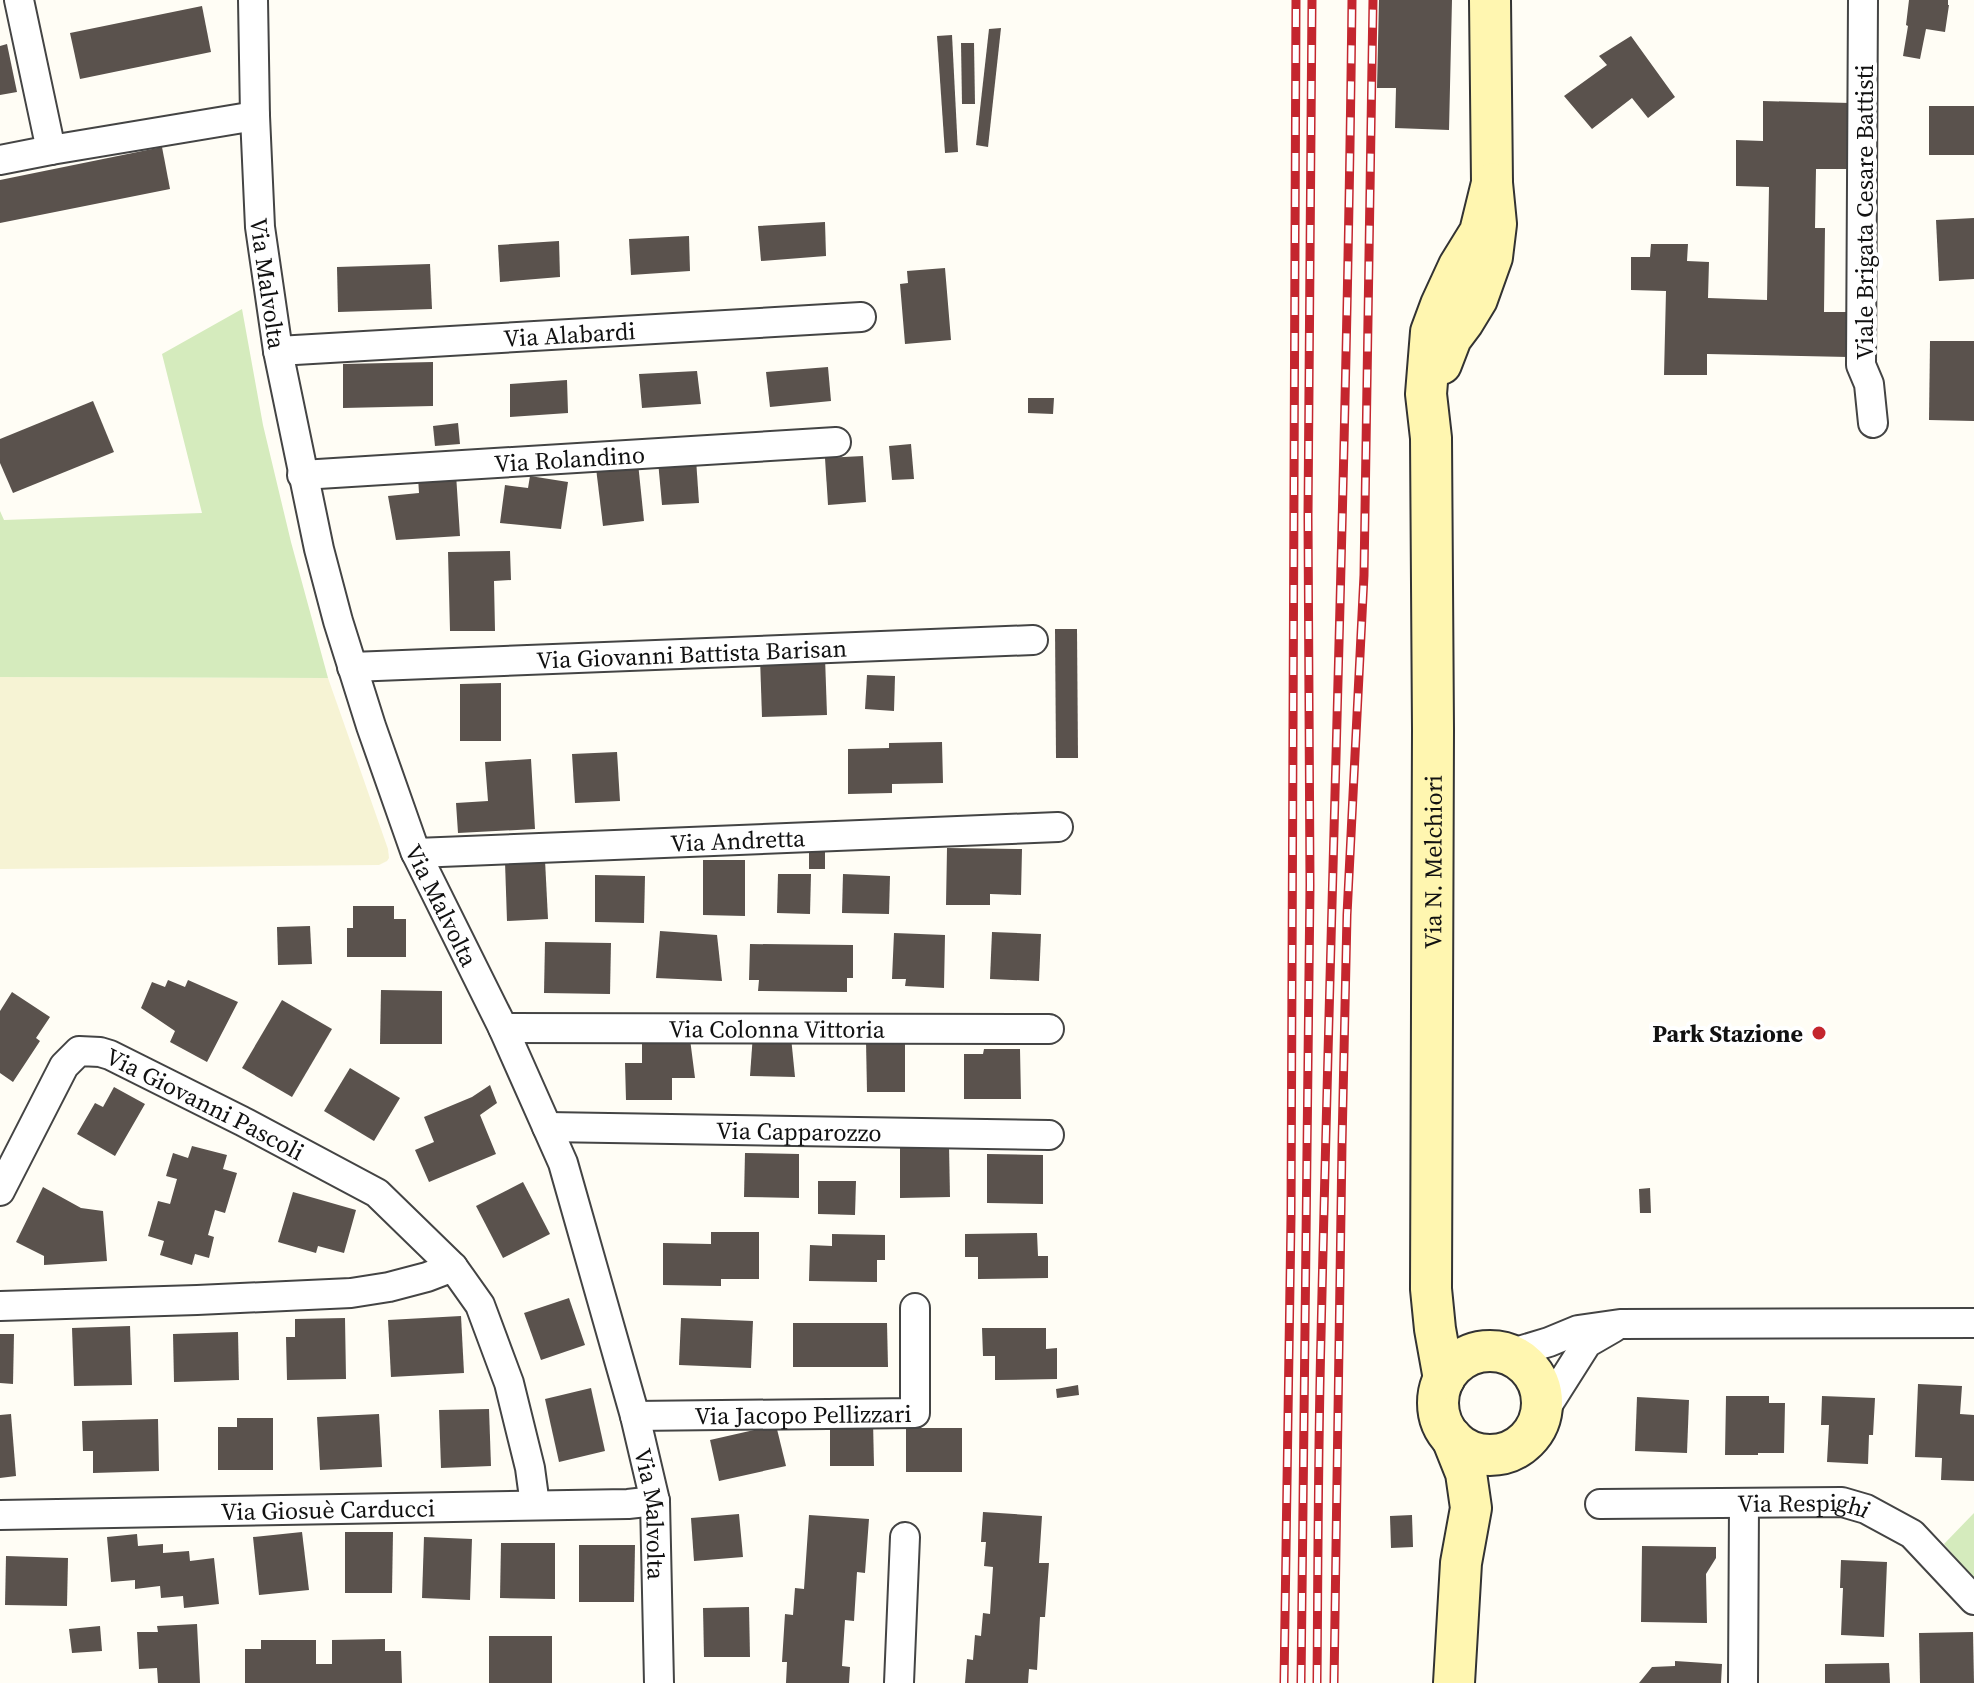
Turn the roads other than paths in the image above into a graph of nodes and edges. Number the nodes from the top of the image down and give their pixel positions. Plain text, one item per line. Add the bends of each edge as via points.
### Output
1 (19, 0) edge
2 (253, 0) edge
3 (1490, 0) edge
4 (1863, 0) edge
5 (255, 116) junction
6 (51, 150) junction
7 (0, 160) edge
8 (861, 317) dead end
9 (278, 351) junction
10 (1873, 423) dead end
11 (836, 442) dead end
12 (302, 475) junction
13 (1033, 640) dead end
14 (352, 667) junction
15 (1058, 827) dead end
16 (416, 853) junction
17 (503, 1028) junction
18 (1049, 1029) dead end
19 (547, 1127) junction
20 (1049, 1135) dead end
21 (0, 1191) edge
22 (453, 1267) junction
23 (1431, 1289) junction
24 (0, 1306) edge
25 (915, 1308) dead end
26 (1974, 1323) edge
27 (1620, 1324) junction
28 (1496, 1353) junction
29 (1444, 1379) junction
30 (1542, 1414) junction
31 (635, 1416) junction
32 (1452, 1438) junction
33 (1511, 1451) junction
34 (655, 1501) junction
35 (1600, 1504) dead end
36 (1744, 1504) junction
37 (535, 1505) junction
38 (1471, 1508) junction
39 (0, 1515) edge
40 (905, 1537) dead end
41 (1974, 1600) edge
42 (659, 1683) edge
43 (899, 1683) edge
44 (1454, 1683) edge
45 (1743, 1683) edge

1 - 6 street
2 - 5 street, Via Malvolta
3 - 23 street, Via N. Melchiori via 1496,224 1492,257 1477,299 1451,338 1437,375 1431,435
4 - 10 street, Viale Brigata Cesare Battisti via 1861,365
5 - 6 street
5 - 9 street, Via Malvolta via 260,227
6 - 7 street
8 - 9 street, Via Alabardi
9 - 12 street, Via Malvolta
11 - 12 street, Via Rolandino
12 - 14 street, Via Malvolta
13 - 14 street, Via Giovanni Battista Barisan
14 - 16 street, Via Malvolta
15 - 16 street, Via Andretta
16 - 17 street, Via Malvolta
17 - 18 street, Via Colonna Vittoria
17 - 19 street, Via Malvolta
19 - 20 street, Via Capparozzo
19 - 31 street, Via Malvolta via 563,1163
21 - 22 street, Via Giovanni Pascoli via 64,1066 79,1051 100,1052 377,1193
22 - 24 street via 351,1293
22 - 37 street, Via Giovanni Pascoli via 480,1305 509,1383
23 - 28 street via 1452,1328
23 - 29 street, Via N. Melchiori
25 - 31 street, Via Jacopo Pellizzari via 915,1413
26 - 27 street
27 - 28 street
27 - 30 street via 1587,1343
28 - 29 street via 1471,1354
28 - 30 street via 1522,1361 1532,1371 1543,1399
29 - 32 street via 1438,1404
30 - 33 street via 1531,1436
31 - 34 street, Via Malvolta
32 - 33 street via 1486,1456
32 - 38 street via 1466,1473
33 - 38 street via 1488,1476
34 - 37 street, Via Giosuè Carducci
34 - 42 street, Via Malvolta
35 - 36 street, Via Respighi
36 - 41 street, Via Respighi via 1842,1502 1866,1509 1912,1534
36 - 45 street
37 - 39 street, Via Giosuè Carducci
38 - 44 street via 1461,1563
40 - 43 street

